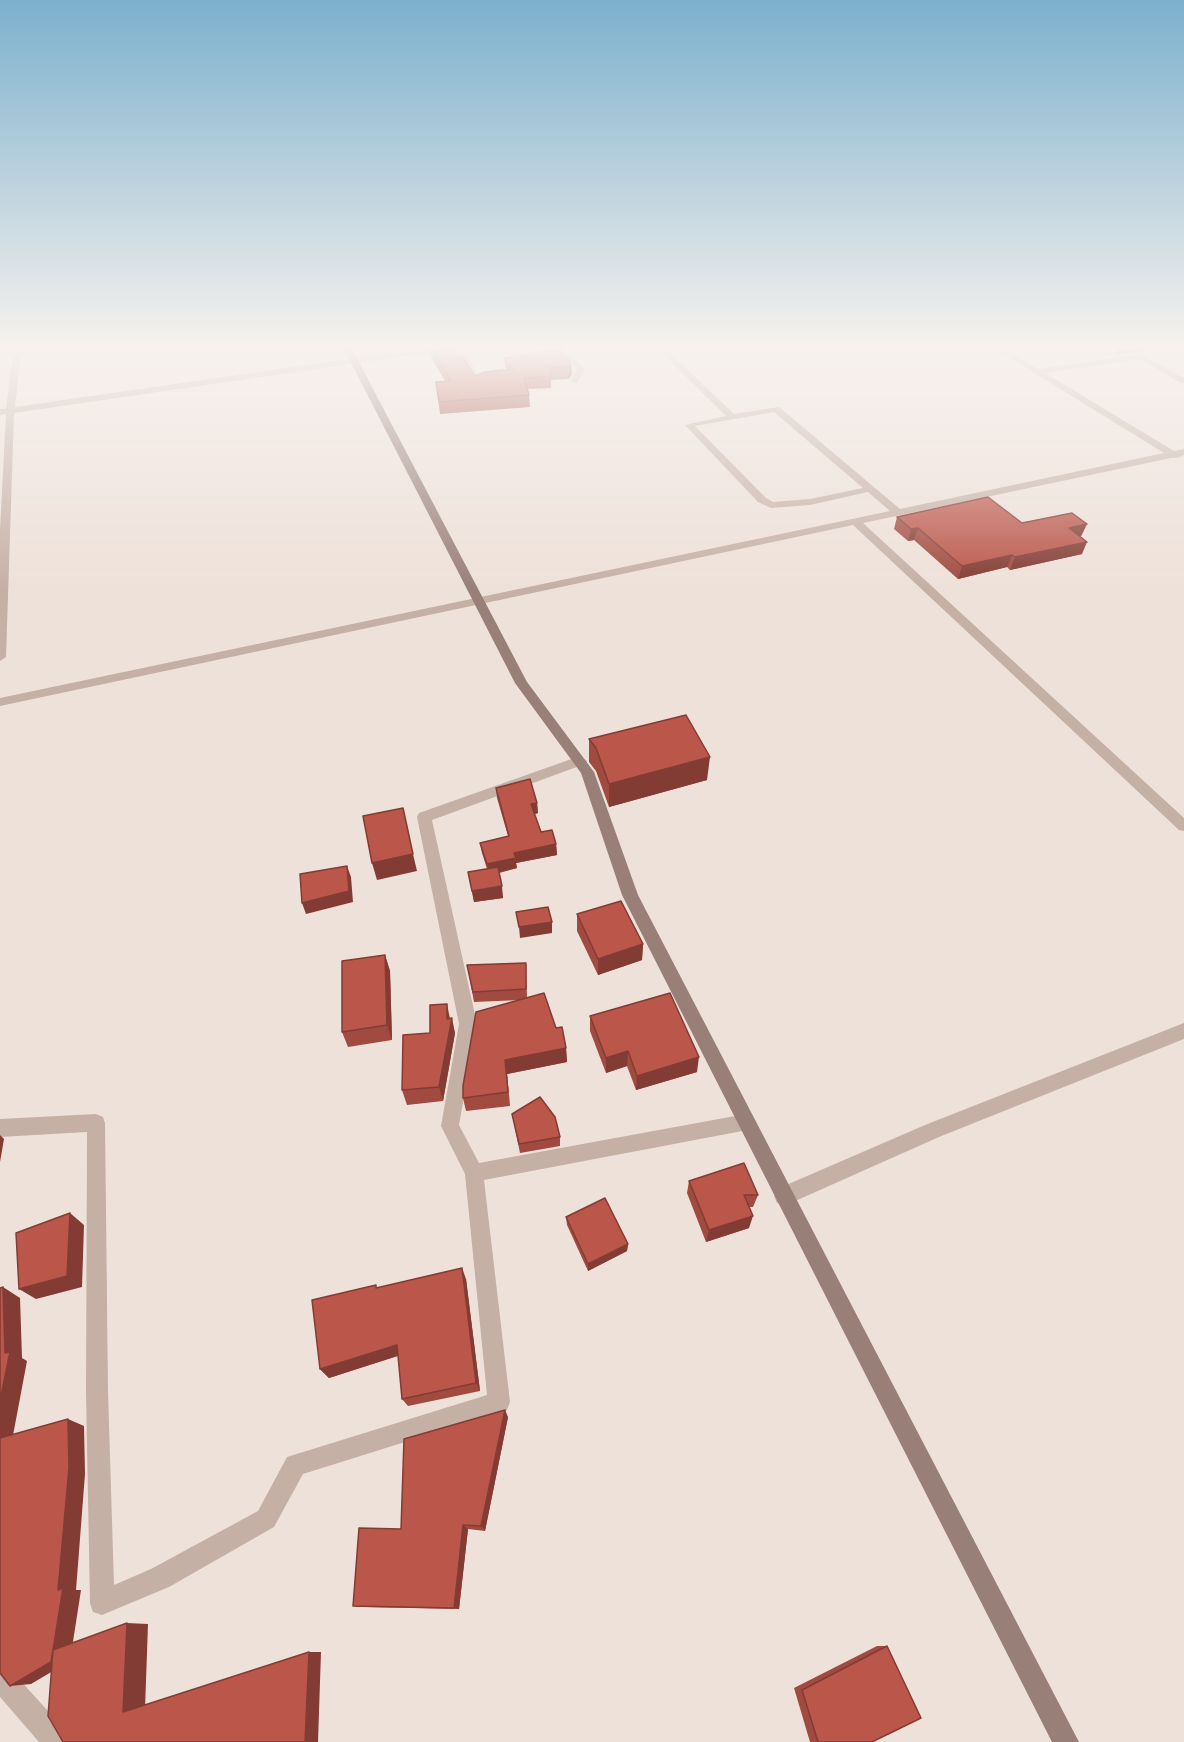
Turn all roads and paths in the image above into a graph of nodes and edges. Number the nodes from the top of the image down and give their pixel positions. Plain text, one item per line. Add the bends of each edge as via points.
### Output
1 (5, 426) edge
2 (388, 426) edge
3 (690, 426) edge
4 (796, 426) edge
5 (1126, 426) edge
6 (1184, 452) edge
7 (1172, 454) junction
8 (1184, 462) edge
9 (870, 489) junction
10 (897, 512) junction
11 (855, 521) junction
12 (2, 552) edge
13 (478, 601) junction
14 (0, 657) edge
15 (0, 702) edge
16 (580, 761) junction
17 (1184, 826) edge
18 (1184, 1031) edge
19 (746, 1123) junction
20 (0, 1128) edge
21 (474, 1173) junction
22 (784, 1196) junction
23 (0, 1677) edge
24 (57, 1742) edge
25 (1066, 1742) edge

1 - 12 street
2 - 13 street
3 - 9 street via 771,505 810,502
4 - 9 street
5 - 7 street
6 - 7 street
7 - 8 street
7 - 10 street
9 - 10 street
10 - 11 street
11 - 13 street
11 - 17 street
12 - 14 street
13 - 15 street
13 - 16 street via 521,683
16 - 19 street via 594,789 630,895
16 - 21 street via 424,817 468,1024 450,1126
18 - 22 street via 932,1131
19 - 21 street
19 - 22 street
20 - 21 street via 96,1123 102,1603 160,1578 266,1519 295,1465 499,1402
22 - 25 street
23 - 24 street

